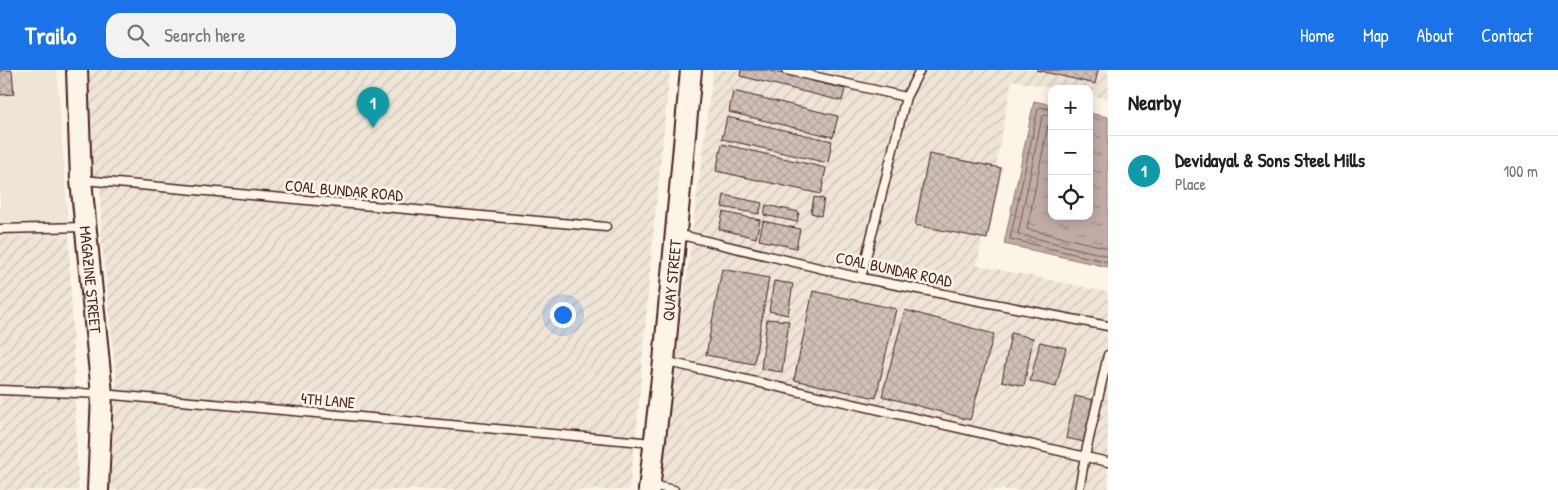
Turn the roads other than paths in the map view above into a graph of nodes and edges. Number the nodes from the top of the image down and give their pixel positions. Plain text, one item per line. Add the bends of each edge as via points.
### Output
1 (77, 70) edge
2 (691, 70) edge
3 (786, 70) edge
4 (920, 70) edge
5 (906, 97) junction
6 (81, 180) junction
7 (86, 227) junction
8 (606, 227) dead end
9 (0, 229) edge
10 (675, 233) junction
11 (861, 278) junction
12 (1108, 326) edge
13 (1108, 355) edge
14 (664, 361) junction
15 (0, 390) edge
16 (102, 394) junction
17 (654, 443) junction
18 (1085, 456) junction
19 (1108, 462) edge
20 (649, 487) edge
21 (98, 490) edge
22 (674, 490) edge
23 (1079, 490) edge

1 - 6 street, MAGAZINE STREET
2 - 10 street, QUAY STREET
3 - 5 lane
4 - 5 lane
5 - 11 lane
6 - 7 street, MAGAZINE STREET
6 - 8 lane, COAL BUNDAR ROAD
7 - 9 lane
7 - 16 street, MAGAZINE STREET
10 - 11 lane, COAL BUNDAR ROAD
10 - 14 street, QUAY STREET
11 - 12 lane, COAL BUNDAR ROAD
13 - 18 lane
14 - 17 street, QUAY STREET
14 - 18 lane
15 - 16 lane, 4TH LANE
16 - 17 lane, 4TH LANE
16 - 21 street, MAGAZINE STREET
17 - 20 street, QUAY STREET
18 - 19 lane
18 - 23 lane
20 - 22 lane

